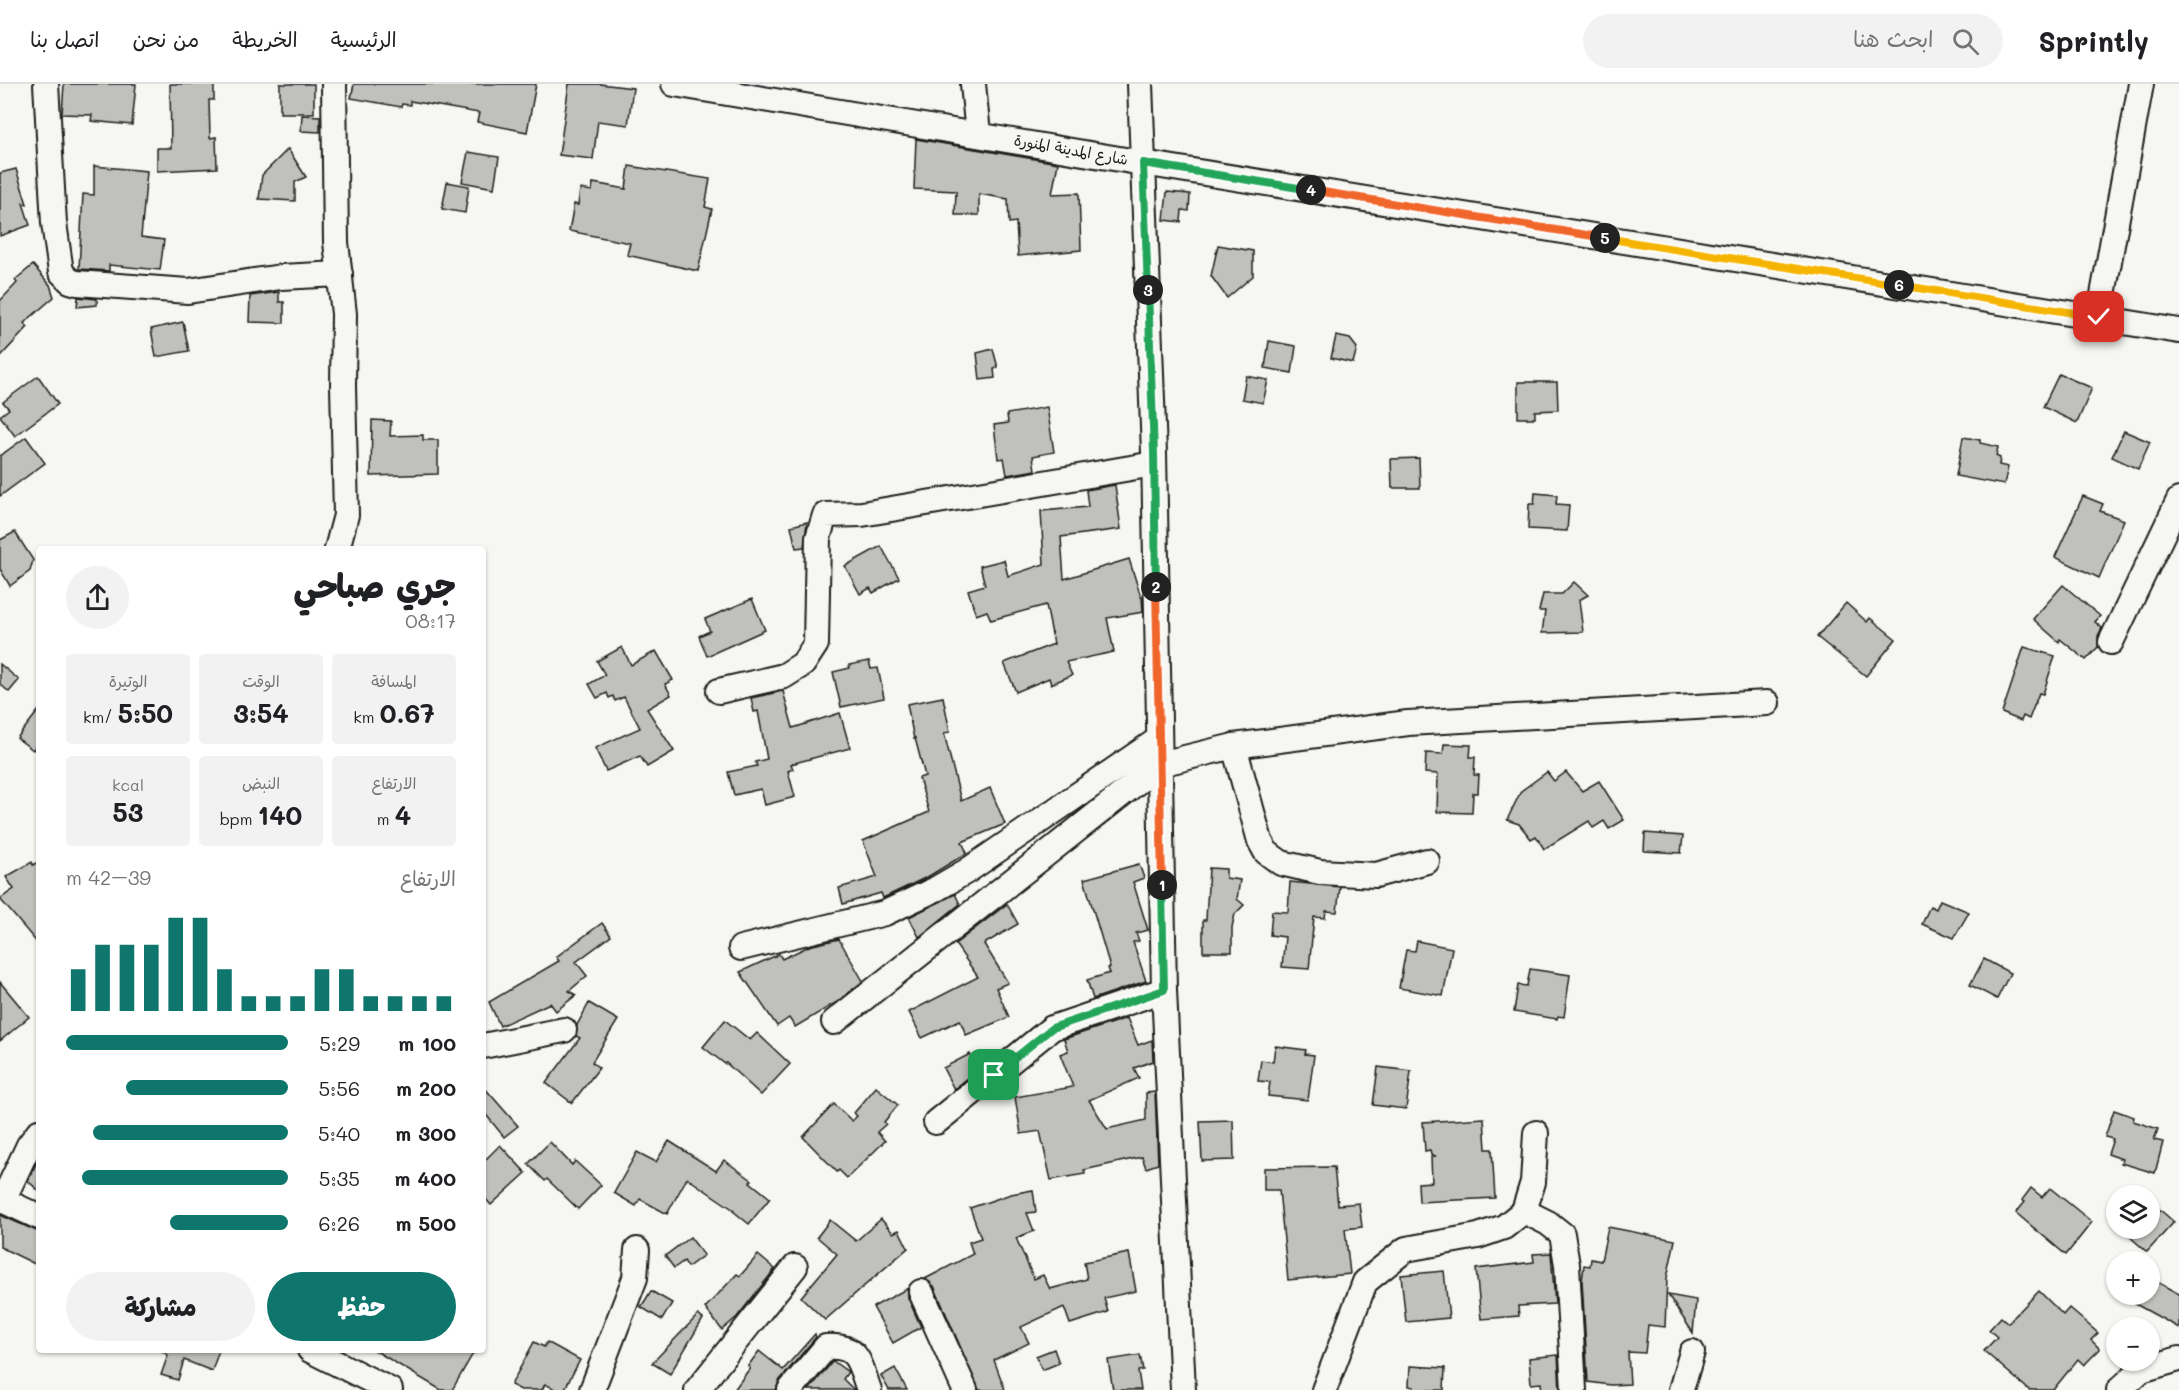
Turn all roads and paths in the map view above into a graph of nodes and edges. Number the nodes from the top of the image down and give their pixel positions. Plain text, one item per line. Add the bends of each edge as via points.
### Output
1 (46, 84) edge
2 (334, 84) edge
3 (674, 84) edge
4 (973, 84) edge
5 (1140, 84) edge
6 (2141, 84) edge
7 (978, 134) junction
8 (1143, 163) junction
9 (340, 274) junction
10 (2099, 317) junction
11 (2179, 331) edge
12 (1154, 464) junction
13 (2179, 500) edge
14 (338, 546) edge
15 (2111, 642) dead end
16 (719, 691) dead end
17 (1767, 703) dead end
18 (1159, 739) junction
19 (1234, 746) junction
20 (1160, 764) junction
21 (1427, 861) dead end
22 (741, 948) dead end
23 (1164, 990) junction
24 (834, 1022) dead end
25 (564, 1029) dead end
26 (486, 1045) edge
27 (936, 1122) dead end
28 (1536, 1133) dead end
29 (36, 1136) edge
30 (2, 1199) edge
31 (1524, 1211) junction
32 (36, 1216) edge
33 (638, 1251) dead end
34 (795, 1267) dead end
35 (921, 1292) dead end
36 (1692, 1352) dead end
37 (316, 1353) edge
38 (2179, 1359) edge
39 (390, 1390) edge
40 (592, 1390) edge
41 (697, 1390) edge
42 (790, 1390) edge
43 (869, 1390) edge
44 (965, 1390) edge
45 (1183, 1390) edge
46 (1324, 1390) edge
47 (1574, 1390) edge
48 (1681, 1390) edge
49 (2118, 1390) edge

1 - 9 street via 54,223 61,272 70,281 188,291 281,277
2 - 9 street
3 - 7 street, شارع المدينة المنورة
4 - 7 street
5 - 8 street
6 - 10 street
7 - 8 street, شارع المدينة المنورة
8 - 10 street, شارع المدينة المنورة
8 - 12 street
9 - 14 street via 344,314 346,515
10 - 11 street, شارع المدينة المنورة
12 - 16 street via 862,514 825,515 818,538 816,644 803,664 784,676
12 - 18 street
13 - 15 street
17 - 19 street via 1408,723
18 - 20 street
18 - 22 street via 936,889 885,913
19 - 20 street
19 - 21 street via 1260,841 1266,852 1281,862 1320,872 1376,875
20 - 23 street
20 - 24 street
23 - 27 street via 1052,1028
23 - 45 street
25 - 26 street
28 - 31 street via 1533,1182
29 - 30 street
30 - 32 street
31 - 46 street via 1504,1227 1478,1236 1406,1250 1365,1282
31 - 47 street via 1548,1222 1562,1234
33 - 40 street via 635,1278
34 - 41 street
35 - 44 street
36 - 48 street
37 - 39 street
38 - 49 street via 2140,1370
42 - 43 street via 825,1347 840,1346 856,1355

